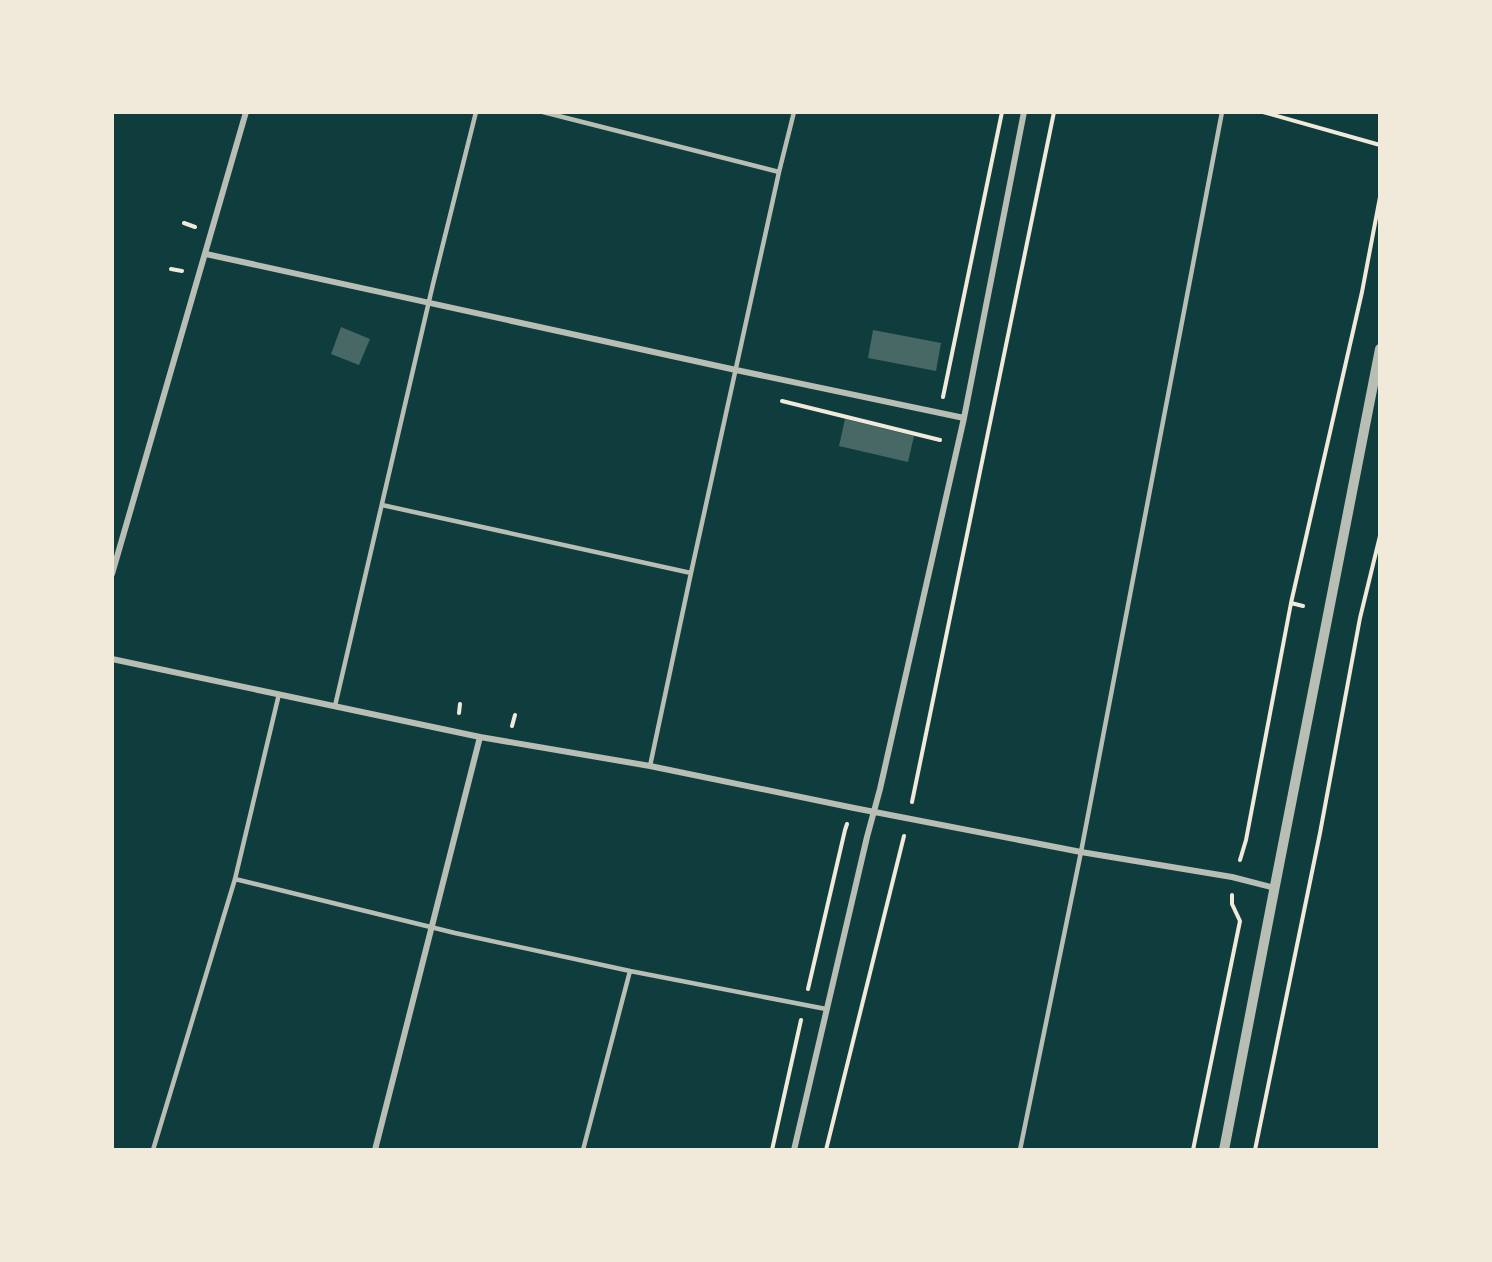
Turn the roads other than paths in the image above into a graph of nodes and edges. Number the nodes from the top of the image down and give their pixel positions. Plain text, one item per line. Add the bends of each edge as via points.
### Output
1 (246, 112) edge
2 (476, 112) edge
3 (543, 112) edge
4 (794, 112) edge
5 (1024, 112) edge
6 (1222, 112) edge
7 (779, 172) junction
8 (206, 254) junction
9 (429, 302) junction
10 (1380, 349) edge
11 (736, 370) junction
12 (964, 418) junction
13 (381, 504) junction
14 (691, 573) junction
15 (112, 574) edge
16 (112, 658) edge
17 (279, 694) junction
18 (335, 706) junction
19 (480, 737) junction
20 (650, 766) junction
21 (873, 811) junction
22 (1080, 852) junction
23 (235, 879) junction
24 (1275, 888) junction
25 (432, 927) junction
26 (630, 970) junction
27 (826, 1009) junction
28 (153, 1149) edge
29 (375, 1149) edge
30 (583, 1149) edge
31 (794, 1149) edge
32 (1020, 1149) edge
33 (1224, 1149) edge

1 - 8 street
2 - 9 lane
3 - 7 lane
4 - 7 lane
5 - 12 street
6 - 22 lane
7 - 11 lane
8 - 9 street
8 - 15 street
9 - 11 street
9 - 13 lane
10 - 24 street
11 - 12 street
11 - 14 lane
12 - 21 street
13 - 14 lane
13 - 18 lane
14 - 20 lane
16 - 17 street
17 - 18 street
17 - 23 lane
18 - 19 street
19 - 20 street
19 - 25 street
20 - 21 street
21 - 22 street
21 - 27 street
22 - 24 street via 1232,877
22 - 32 lane
23 - 25 lane
23 - 28 lane
24 - 33 street
25 - 26 lane
25 - 29 street
26 - 27 lane
26 - 30 lane
27 - 31 street

